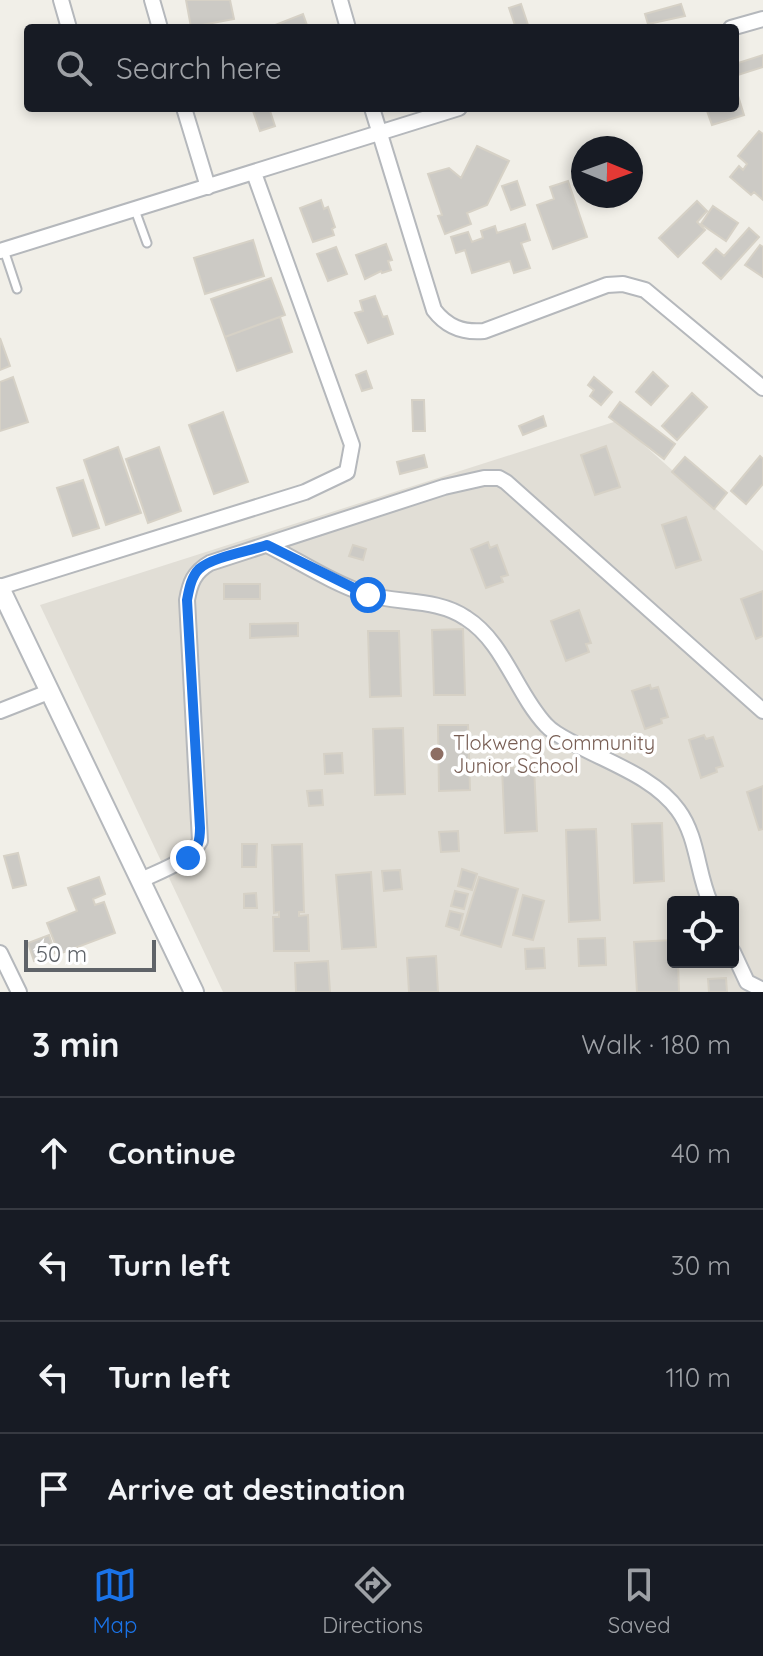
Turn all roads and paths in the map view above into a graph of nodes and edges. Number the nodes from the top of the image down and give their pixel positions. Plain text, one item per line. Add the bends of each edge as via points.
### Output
1 (61, 0) edge
2 (152, 0) edge
3 (340, 0) edge
4 (763, 19) edge
5 (68, 24) edge
6 (159, 24) edge
7 (347, 24) edge
8 (739, 26) edge
9 (185, 112) edge
10 (373, 112) edge
11 (446, 112) edge
12 (379, 132) junction
13 (254, 173) junction
14 (208, 187) junction
15 (135, 210) junction
16 (147, 243) dead end
17 (2, 250) edge
18 (17, 289) dead end
19 (763, 388) edge
20 (267, 545) junction
21 (0, 588) edge
22 (51, 691) junction
23 (0, 711) edge
24 (763, 711) edge
25 (141, 880) junction
26 (707, 896) edge
27 (0, 953) edge
28 (739, 965) edge
29 (763, 990) edge
30 (19, 992) edge
31 (194, 992) edge

1 - 5 street
2 - 6 street
3 - 7 street
4 - 8 street
9 - 14 street
10 - 12 street
11 - 12 street
12 - 13 street
12 - 19 street via 434,310 442,321 469,332 484,331 595,288 634,286
13 - 14 street
13 - 21 street via 352,445 347,472 305,492
14 - 15 street
15 - 16 lane
15 - 17 street
17 - 18 lane
20 - 24 street via 444,487 499,478
20 - 25 street via 210,563 199,569 189,587 200,841 188,858
20 - 26 street via 357,591 439,606 476,625 548,727 664,793 688,827
21 - 22 street
22 - 23 street
22 - 25 street
25 - 31 street
27 - 30 street
28 - 29 street via 747,982

